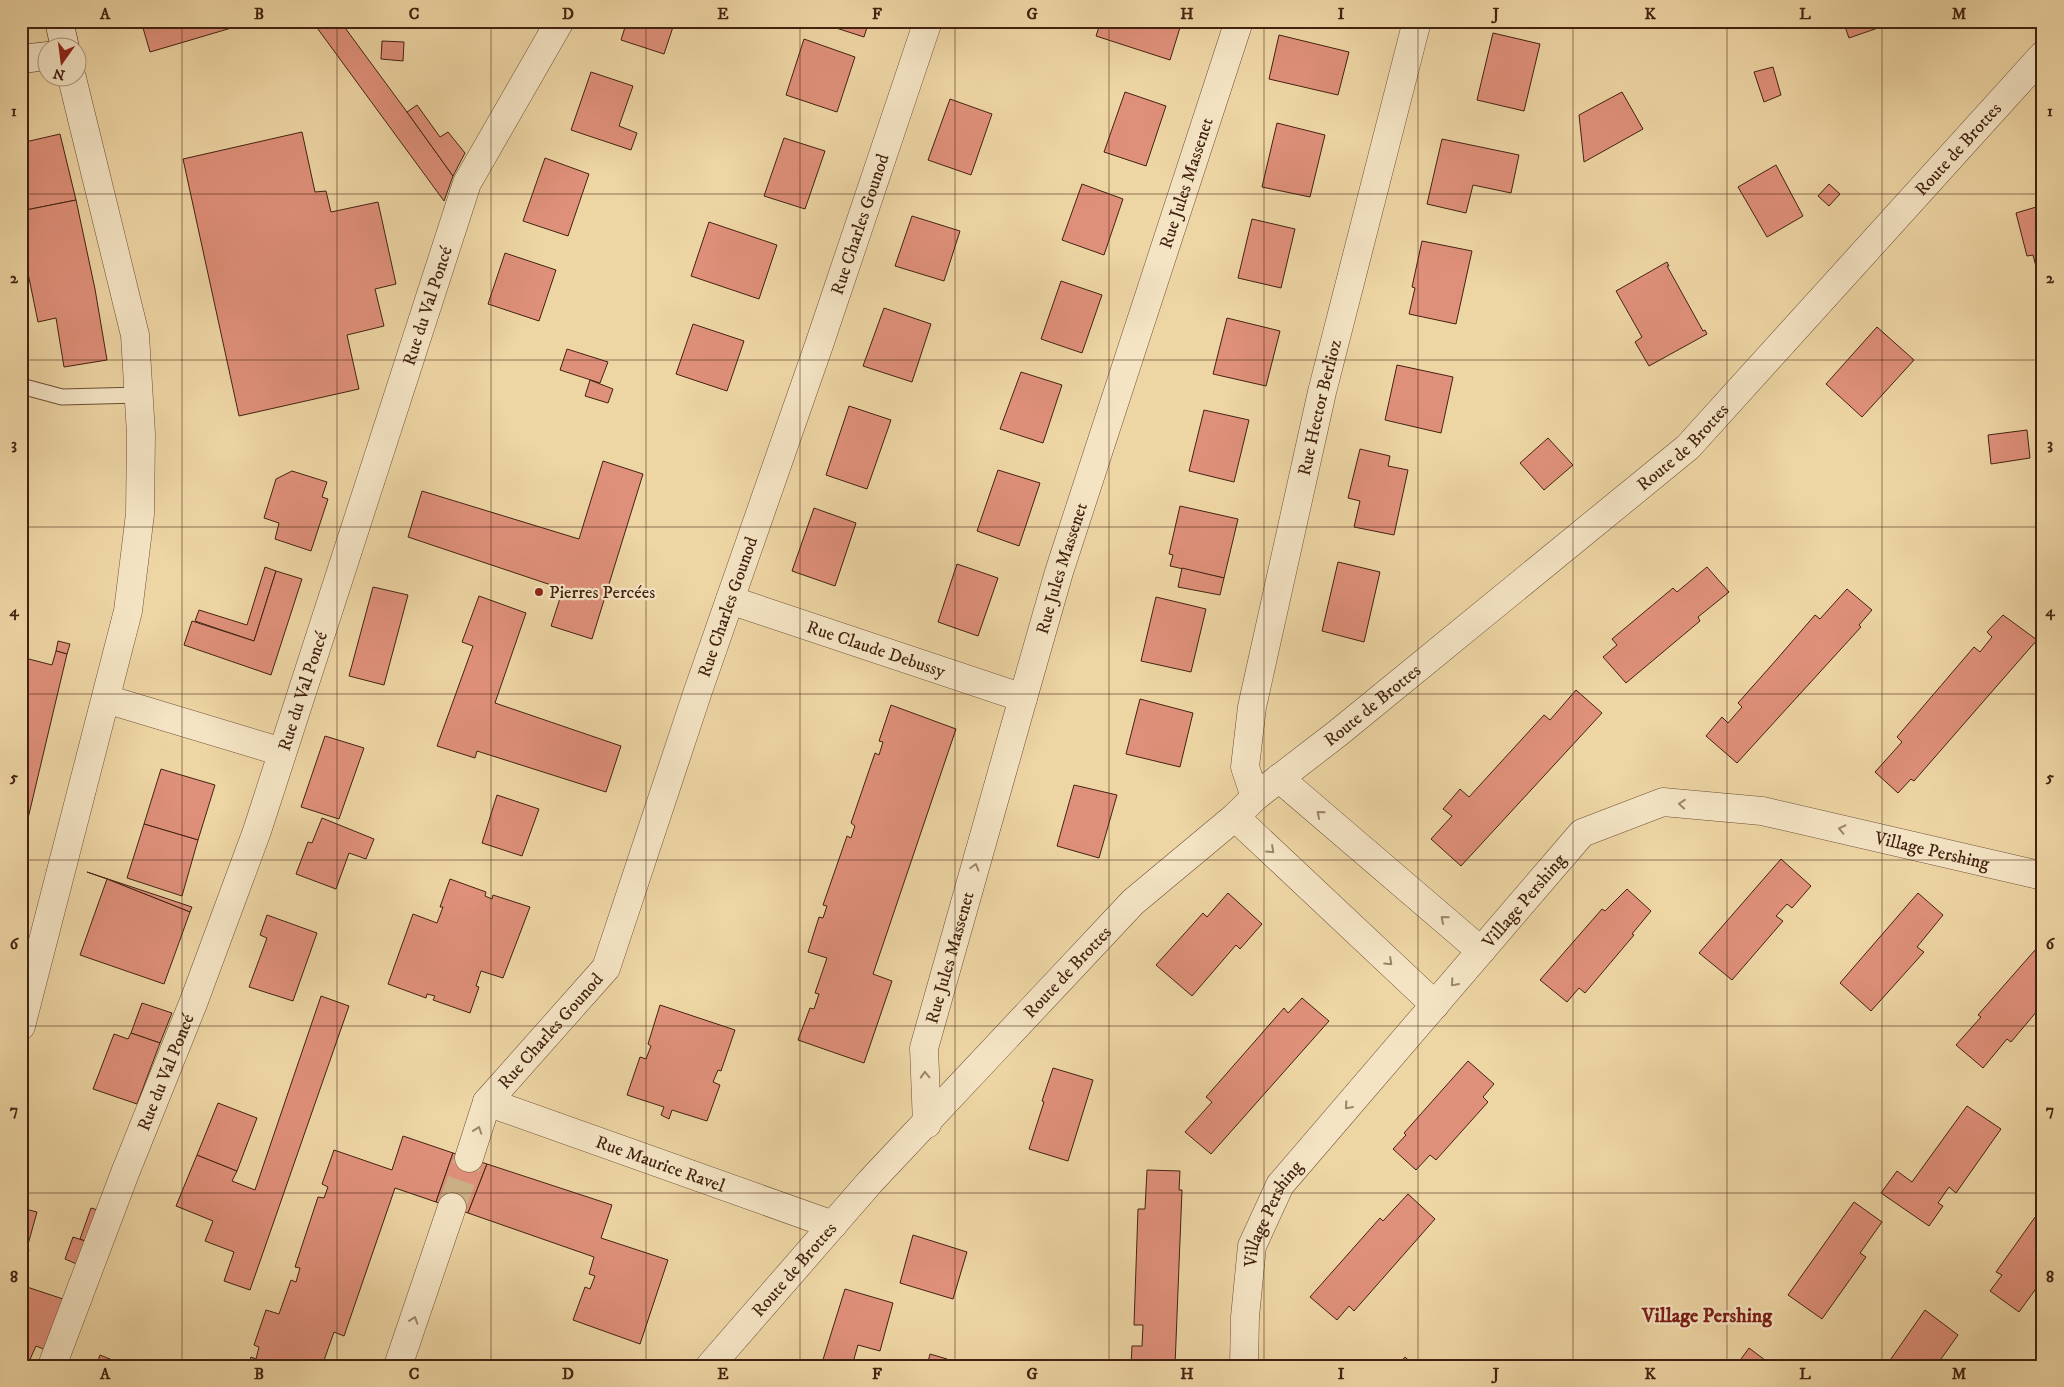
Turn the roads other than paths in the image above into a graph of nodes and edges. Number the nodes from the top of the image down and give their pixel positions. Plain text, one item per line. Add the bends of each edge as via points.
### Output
1 (59, 21) edge
2 (560, 21) edge
3 (928, 21) edge
4 (1239, 21) edge
5 (1417, 21) edge
6 (63, 38) edge
7 (2043, 55) edge
8 (38, 57) edge
9 (21, 59) edge
10 (74, 88) edge
11 (21, 386) edge
12 (139, 395) junction
13 (730, 600) junction
14 (1023, 698) junction
15 (106, 699) junction
16 (282, 752) junction
17 (1279, 778) junction
18 (1255, 797) junction
19 (1235, 816) junction
20 (2043, 876) edge
21 (1481, 951) junction
22 (1435, 1005) junction
23 (21, 1026) edge
24 (487, 1102) junction
25 (927, 1124) junction
26 (469, 1158) tunnel mouth
27 (452, 1207) tunnel mouth
28 (833, 1225) junction
29 (52, 1366) edge
30 (398, 1366) edge
31 (710, 1366) edge
32 (1244, 1366) edge

1 - 6 street
2 - 16 street, Rue du Val Poncé via 467,183
3 - 13 street, Rue Charles Gounod
4 - 14 street, Rue Jules Massenet via 1058,572
5 - 18 street, Rue Hector Berlioz via 1322,392 1252,707 1245,767
7 - 17 street, Route de Brottes via 1688,447
8 - 9 street
10 - 12 street via 135,334
11 - 12 lane via 62,397
12 - 15 street via 140,514 128,611
13 - 14 street, Rue Claude Debussy
13 - 24 street, Rue Charles Gounod via 606,968
25 -> 14 street, Rue Jules Massenet via 924,1048
15 - 16 street
15 - 23 street
16 - 29 street, Rue du Val Poncé via 257,831 194,1001
17 - 18 street, Route de Brottes
21 -> 17 street
18 - 19 street, Route de Brottes
19 -> 22 street
19 - 25 street, Route de Brottes via 1133,902
20 -> 21 street, Village Pershing via 1762,811 1663,802 1582,833
21 -> 22 street, Village Pershing
22 -> 32 street, Village Pershing via 1280,1185 1252,1246
26 -> 24 street, Rue Charles Gounod
24 - 28 street, Rue Maurice Ravel
25 - 28 street, Route de Brottes
30 -> 27 street
28 - 31 street, Route de Brottes

